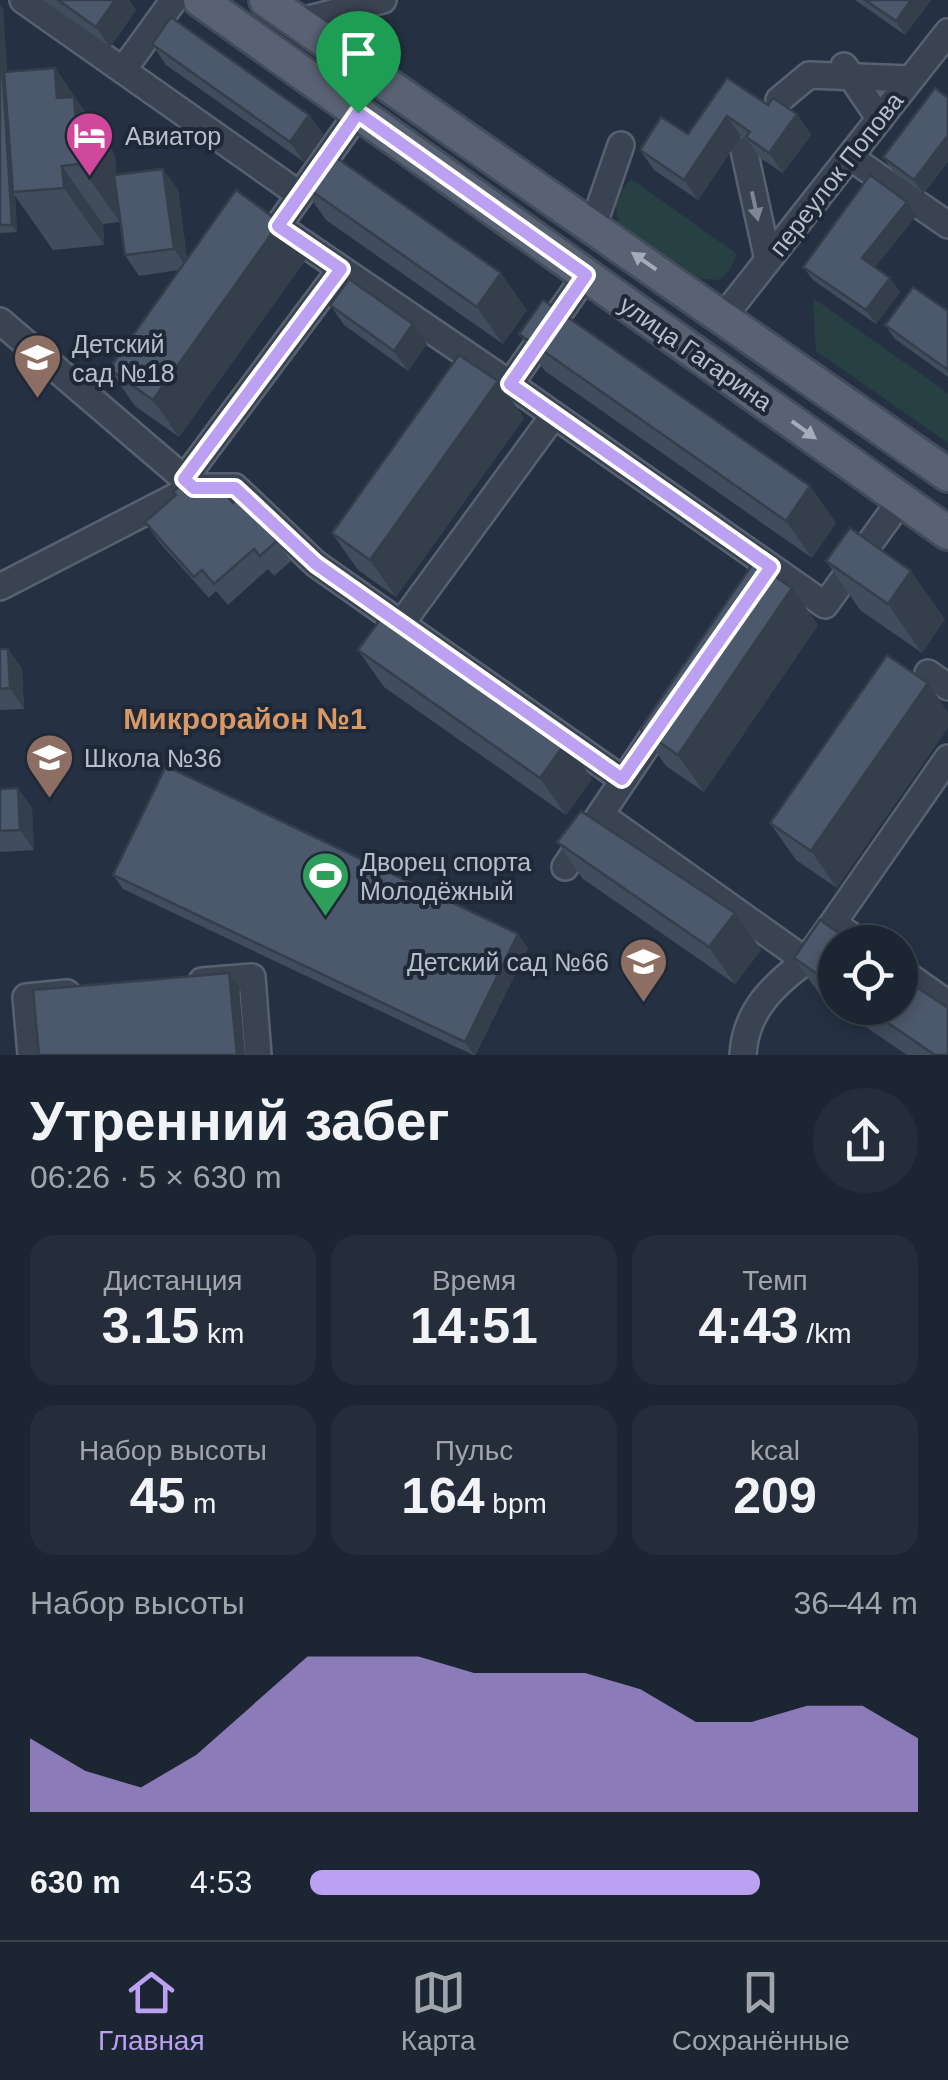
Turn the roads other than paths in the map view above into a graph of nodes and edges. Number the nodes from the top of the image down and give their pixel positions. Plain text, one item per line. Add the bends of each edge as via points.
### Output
1 (23, 0) edge
2 (174, 0) edge
3 (200, 0) edge
4 (266, 0) edge
5 (383, 0) edge
6 (298, 22) junction
7 (948, 32) edge
8 (274, 53) junction
9 (123, 70) junction
10 (847, 72) junction
11 (910, 79) junction
12 (779, 100) edge
13 (358, 113) junction
14 (880, 119) junction
15 (621, 145) dead end
16 (744, 150) edge
17 (850, 157) junction
18 (300, 194) junction
19 (593, 226) junction
20 (948, 226) edge
21 (768, 260) junction
22 (341, 269) junction
23 (586, 275) junction
24 (724, 316) junction
25 (0, 321) edge
26 (510, 384) junction
27 (554, 414) junction
28 (948, 475) edge
29 (189, 483) junction
30 (901, 500) junction
31 (948, 533) edge
32 (0, 587) edge
33 (402, 624) junction
34 (680, 698) edge
35 (948, 758) edge
36 (622, 779) junction
37 (600, 815) junction
38 (565, 867) edge
39 (833, 923) junction
40 (836, 925) edge
41 (806, 960) junction
42 (918, 983) edge
43 (176, 984) edge
44 (101, 990) edge
45 (948, 1004) edge
46 (31, 1055) edge
47 (258, 1055) edge
48 (743, 1055) edge

1 - 9 street
2 - 9 street
3 - 8 main road, улица Гагарина
4 - 6 main road, улица Гагарина
5 - 6 street
6 - 8 main road
6 - 19 main road, улица Гагарина
7 - 11 street, переулок Попова
8 - 13 main road, улица Гагарина
9 - 18 street
10 - 11 street
10 - 12 street via 809,75
10 - 14 street
11 - 14 street, переулок Попова
13 - 18 street
13 - 23 main road, улица Гагарина
14 - 17 street, переулок Попова
15 - 19 street
16 -> 21 street
17 - 20 street
17 - 21 street, переулок Попова
18 - 22 street via 278,226
24 -> 19 main road, улица Гагарина
21 - 24 street, переулок Попова
22 - 26 street
22 - 29 street
23 - 26 street
23 -> 30 main road, улица Гагарина
24 - 28 main road, улица Гагарина
25 - 29 street
26 - 27 street
27 - 30 street via 766,575 825,605
27 - 33 street
29 - 32 street
29 - 33 street via 235,488 316,564
30 - 31 main road, улица Гагарина
33 - 36 street
34 - 36 street
35 - 39 street
36 - 37 street
37 - 38 street
37 - 41 street
39 - 40 street
39 - 41 street
41 - 48 street via 776,982 744,1031
42 - 45 street
43 - 47 street via 252,977
44 - 46 street via 26,996

